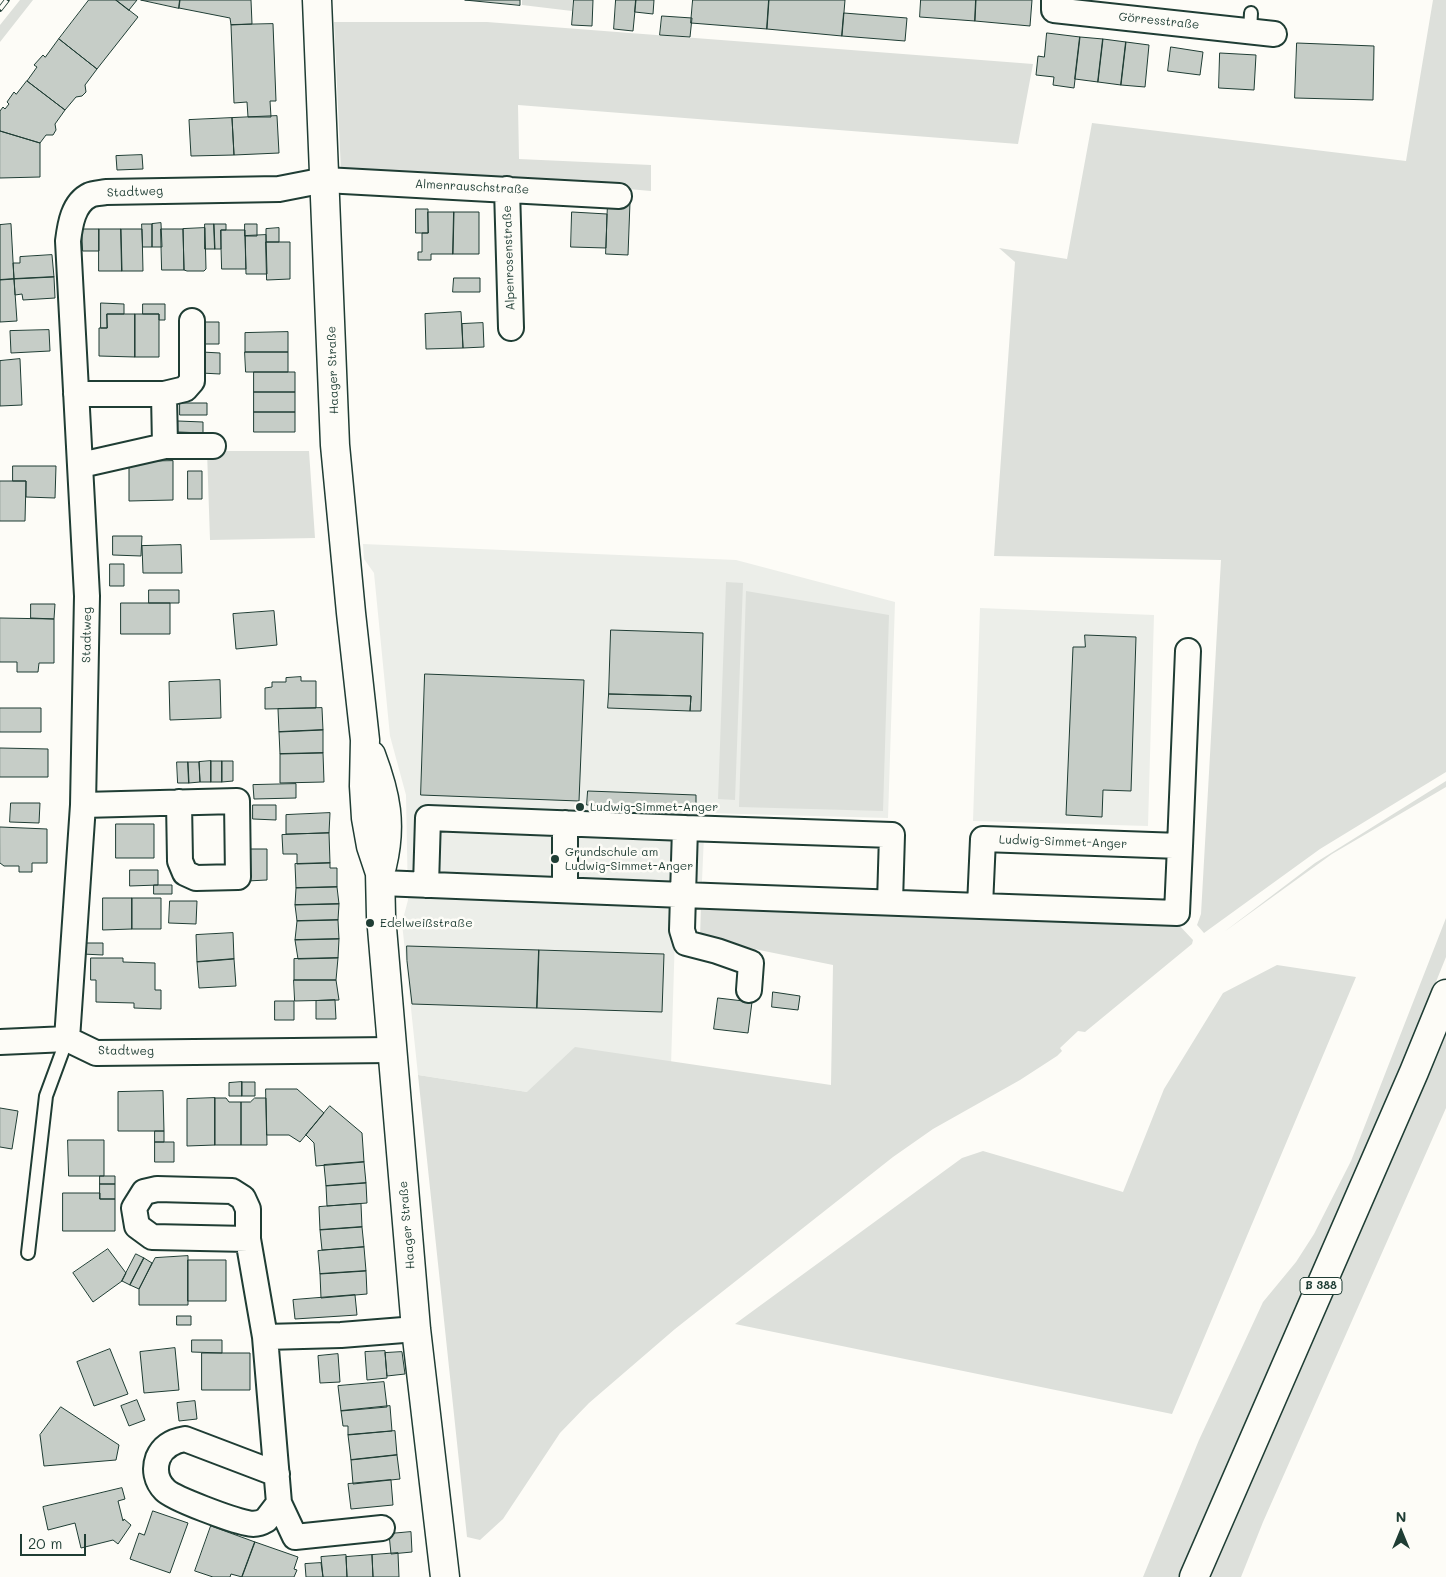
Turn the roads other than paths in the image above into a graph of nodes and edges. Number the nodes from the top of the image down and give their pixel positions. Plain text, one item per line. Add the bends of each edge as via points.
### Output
1 (317, 0) edge
2 (1054, 0) edge
3 (1274, 34) dead end
4 (325, 180) junction
5 (506, 189) junction
6 (619, 196) dead end
7 (192, 322) dead end
8 (511, 328) dead end
9 (76, 394) junction
10 (164, 394) junction
11 (165, 446) junction
12 (213, 446) dead end
13 (81, 465) junction
14 (1188, 651) dead end
15 (179, 802) dead end
16 (82, 806) junction
17 (565, 823) junction
18 (685, 828) junction
19 (1180, 846) junction
20 (381, 878) junction
21 (426, 885) junction
22 (565, 890) junction
23 (683, 895) junction
24 (890, 902) junction
25 (980, 906) junction
26 (749, 990) dead end
27 (1446, 994) edge
28 (67, 1039) junction
29 (0, 1042) edge
30 (392, 1050) junction
31 (248, 1239) dead end
32 (28, 1253) dead end
33 (416, 1329) junction
34 (265, 1337) junction
35 (277, 1474) junction
36 (279, 1503) junction
37 (382, 1528) dead end
38 (445, 1577) edge
39 (1194, 1577) edge

1 - 4 street, Haager Straße
2 - 3 street, Görresstraße via 1054,10 1251,22
4 - 5 street, Almenrauschstraße
4 - 9 street, Stadtweg via 279,189 89,195 70,220 68,241
4 - 20 street, Haager Straße via 336,444 366,740 366,818
5 - 6 street, Almenrauschstraße
5 - 8 street, Alpenrosenstraße
7 - 10 street via 192,381 184,388
9 - 10 street
9 - 13 street, Stadtweg
10 - 11 street
11 - 12 street
11 - 13 street
13 - 16 street, Stadtweg via 88,596
14 - 19 street
15 - 16 street
16 - 28 street, Stadtweg
17 - 18 street
17 - 21 street via 428,818
17 - 22 street
18 - 23 street
18 - 24 street via 892,835
19 - 25 street via 1177,913
19 - 25 street, Ludwig-Simmet-Anger via 983,839
20 - 21 street
20 - 30 street, Haager Straße
21 - 22 street
22 - 23 street
23 - 24 street
23 - 26 street via 682,930 686,942 751,964
24 - 25 street
27 - 39 street, B 388
28 - 29 street
28 - 30 street, Stadtweg via 96,1053
28 - 32 lane via 46,1096
30 - 33 street, Haager Straße
31 - 34 street
33 - 34 street
33 - 38 street, Haager Straße
34 - 35 street
35 - 36 street
35 - 36 street via 185,1439 164,1448 155,1468 160,1483 170,1494 249,1524 266,1520
36 - 37 street via 295,1537

